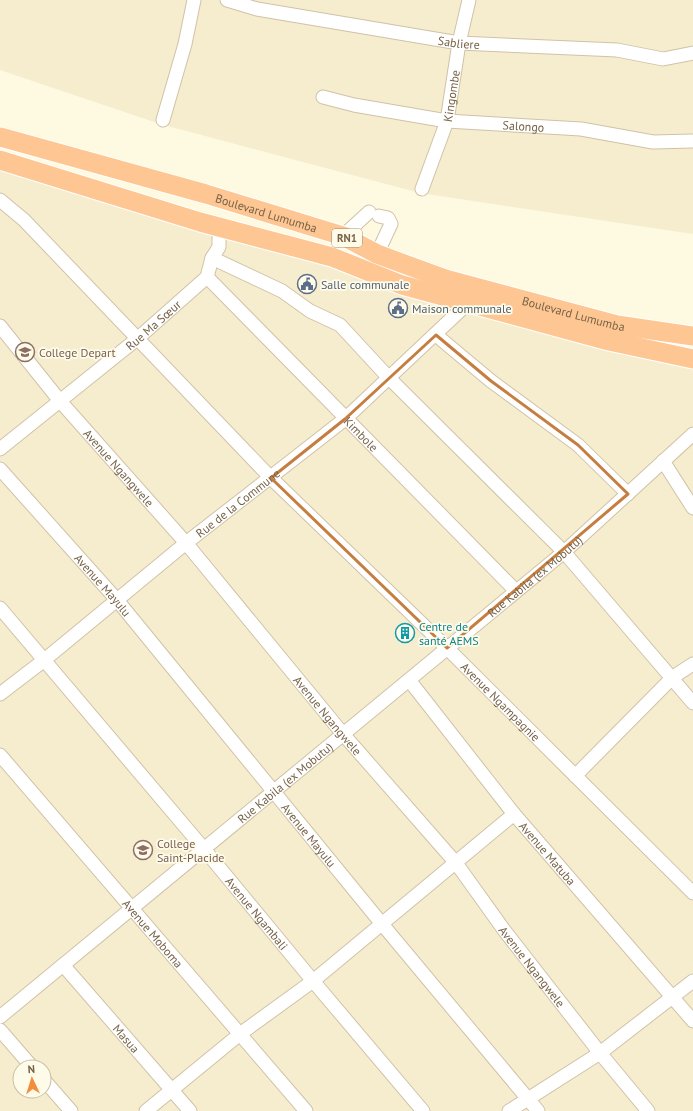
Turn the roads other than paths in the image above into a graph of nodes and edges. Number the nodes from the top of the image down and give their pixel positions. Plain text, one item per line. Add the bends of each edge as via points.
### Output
1 (194, 0) edge
2 (227, 0) edge
3 (469, 0) edge
4 (459, 43) junction
5 (693, 52) edge
6 (323, 97) dead end
7 (162, 120) dead end
8 (447, 121) junction
9 (0, 137) edge
10 (693, 141) edge
11 (0, 160) edge
12 (422, 189) dead end
13 (206, 194) junction
14 (0, 200) edge
15 (200, 222) junction
16 (219, 227) junction
17 (343, 236) junction
18 (376, 254) junction
19 (212, 258) junction
20 (207, 277) junction
21 (469, 295) junction
22 (0, 326) edge
23 (436, 335) junction
24 (693, 336) edge
25 (137, 339) junction
26 (693, 359) edge
27 (390, 378) junction
28 (60, 401) junction
29 (345, 419) junction
30 (693, 434) edge
31 (0, 449) edge
32 (663, 461) junction
33 (0, 469) edge
34 (271, 478) junction
35 (628, 494) junction
36 (693, 508) edge
37 (186, 543) junction
38 (564, 552) junction
39 (516, 591) junction
40 (117, 600) junction
41 (0, 608) edge
42 (447, 648) junction
43 (43, 661) junction
44 (693, 664) edge
45 (673, 677) junction
46 (409, 680) junction
47 (0, 694) edge
48 (693, 703) edge
49 (342, 734) junction
50 (0, 755) edge
51 (575, 776) junction
52 (273, 792) junction
53 (514, 814) junction
54 (204, 849) junction
55 (456, 863) junction
56 (693, 893) edge
57 (131, 908) junction
58 (382, 924) junction
59 (63, 965) junction
60 (693, 980) edge
61 (313, 981) junction
62 (673, 997) junction
63 (0, 1017) edge
64 (693, 1021) edge
65 (0, 1030) edge
66 (240, 1034) junction
67 (600, 1053) junction
68 (25, 1059) edge
69 (52, 1089) edge
70 (172, 1090) junction
71 (528, 1098) junction
72 (71, 1111) edge
73 (146, 1111) edge
74 (190, 1111) edge
75 (306, 1111) edge
76 (423, 1111) edge
77 (509, 1111) edge
78 (538, 1111) edge
79 (648, 1111) edge

1 - 7 street
2 - 4 street, Sabliere via 258,9
3 - 4 street, Kingombe
4 - 5 street, Sabliere via 617,50 663,59
4 - 8 street, Kingombe
6 - 8 street, Salongo
8 - 10 street, Salongo via 581,130 653,142
8 - 12 street, Kingombe
9 - 13 highway, Boulevard Lumumba / RN1
11 - 15 highway, Boulevard Lumumba / RN1
13 - 15 highway
13 - 17 highway, Boulevard Lumumba / RN1
14 - 25 street, Avenue Ngampagnie via 24,220
15 - 16 highway, Boulevard Lumumba / RN1
16 - 19 street via 219,247
16 - 21 highway, Boulevard Lumumba / RN1 via 332,257 402,285
17 - 18 highway, Boulevard Lumumba / RN1
17 - 18 street via 374,214 388,218 391,224
18 - 21 highway, Boulevard Lumumba / RN1 via 445,279
19 - 20 street
19 - 27 street via 282,291 310,311 340,325
20 - 25 street, Rue Ma Sœur
20 - 29 street, Kimbole
21 - 23 street, Rue de la Commune
21 - 24 highway, Boulevard Lumumba / RN1 via 617,325
21 - 26 highway, Boulevard Lumumba / RN1 via 609,341
22 - 28 street, Avenue Ngangwele
23 - 27 street, Rue de la Commune
23 - 35 street via 526,409 578,446
25 - 28 street, Rue Ma Sœur
25 - 34 street, Avenue Ngampagnie
27 - 29 street, Rue de la Commune
27 - 38 street
28 - 31 street, Rue Ma Sœur
28 - 37 street, Avenue Ngangwele
29 - 34 street, Rue de la Commune
29 - 39 street, Kimbole
30 - 32 street, Rue Kabila (ex Mobutu)
32 - 35 street, Rue Kabila (ex Mobutu)
32 - 36 street
33 - 40 street, Avenue Mayulu
34 - 37 street, Rue de la Commune
34 - 42 street, Avenue Ngampagnie
35 - 38 street, Rue Kabila (ex Mobutu)
37 - 40 street, Rue de la Commune
37 - 49 street, Avenue Ngangwele
38 - 39 street, Rue Kabila (ex Mobutu)
38 - 45 street
39 - 42 street, Rue Kabila (ex Mobutu)
40 - 43 street, Rue de la Commune
40 - 52 street, Avenue Mayulu
41 - 43 street, Avenue Ngambali
42 - 46 street, Rue Kabila (ex Mobutu)
42 - 51 street, Avenue Ngampagnie
43 - 47 street, Rue de la Commune
43 - 54 street, Avenue Ngambali
44 - 45 street
45 - 48 street
45 - 51 street
46 - 49 street, Rue Kabila (ex Mobutu)
46 - 53 street, Avenue Matuba
49 - 52 street, Rue Kabila (ex Mobutu)
49 - 55 street, Avenue Ngangwele
50 - 57 street, Avenue Moboma
51 - 56 street, Avenue Ngampagnie
52 - 54 street, Rue Kabila (ex Mobutu)
52 - 58 street, Avenue Mayulu
53 - 55 street
53 - 62 street, Avenue Matuba
54 - 57 street, Rue Kabila (ex Mobutu)
54 - 61 street, Avenue Ngambali
55 - 58 street
55 - 67 street, Avenue Ngangwele via 504,930
57 - 59 street, Rue Kabila (ex Mobutu)
57 - 66 street, Avenue Moboma
58 - 61 street
58 - 71 street, Avenue Mayulu
59 - 63 street, Rue Kabila (ex Mobutu)
59 - 70 street, Masua
60 - 62 street
61 - 66 street
61 - 76 street, Avenue Ngambali
62 - 64 street, Avenue Matuba
62 - 67 street
65 - 68 street
66 - 70 street
66 - 75 street, Avenue Moboma
67 - 71 street
67 - 79 street, Avenue Ngangwele
69 - 72 street
70 - 73 street
70 - 74 street, Masua
71 - 77 street
71 - 78 street, Avenue Mayulu

